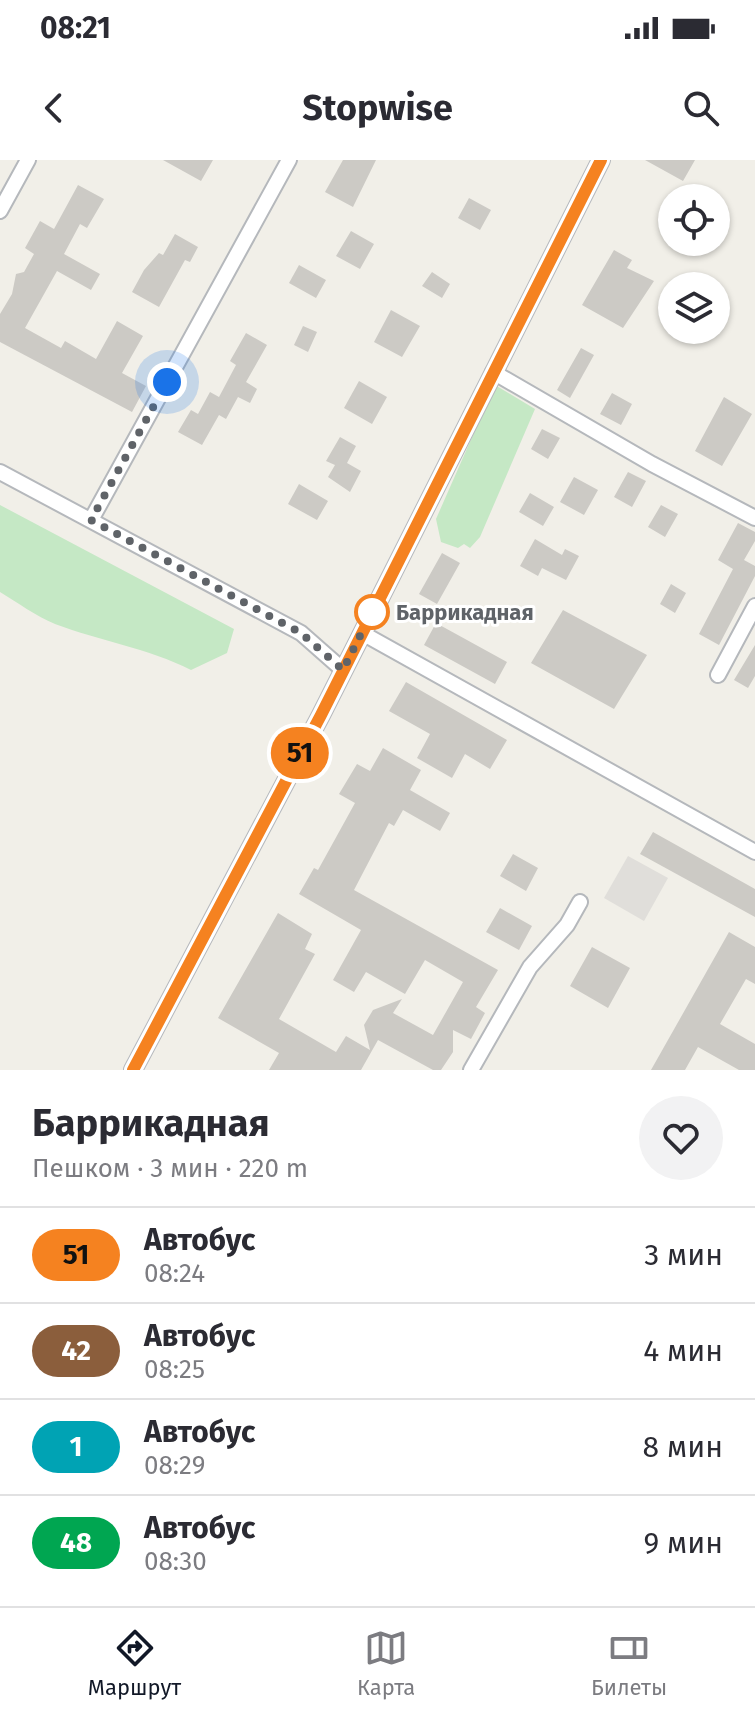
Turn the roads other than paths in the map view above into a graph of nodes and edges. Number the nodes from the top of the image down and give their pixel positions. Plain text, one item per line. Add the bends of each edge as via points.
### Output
1 (28, 160) edge
2 (289, 160) edge
3 (601, 160) edge
4 (0, 211) edge
5 (493, 372) junction
6 (0, 472) edge
7 (755, 518) edge
8 (91, 520) junction
9 (755, 606) edge
10 (362, 633) junction
11 (343, 670) junction
12 (718, 675) dead end
13 (755, 852) edge
14 (580, 902) dead end
15 (133, 1070) edge
16 (471, 1070) edge

1 - 4 street
2 - 8 street
3 - 5 street
5 - 7 street
5 - 10 street
6 - 8 street
8 - 11 street via 301,633
9 - 12 street
10 - 11 street
10 - 13 street
11 - 15 street
14 - 16 street via 530,967

